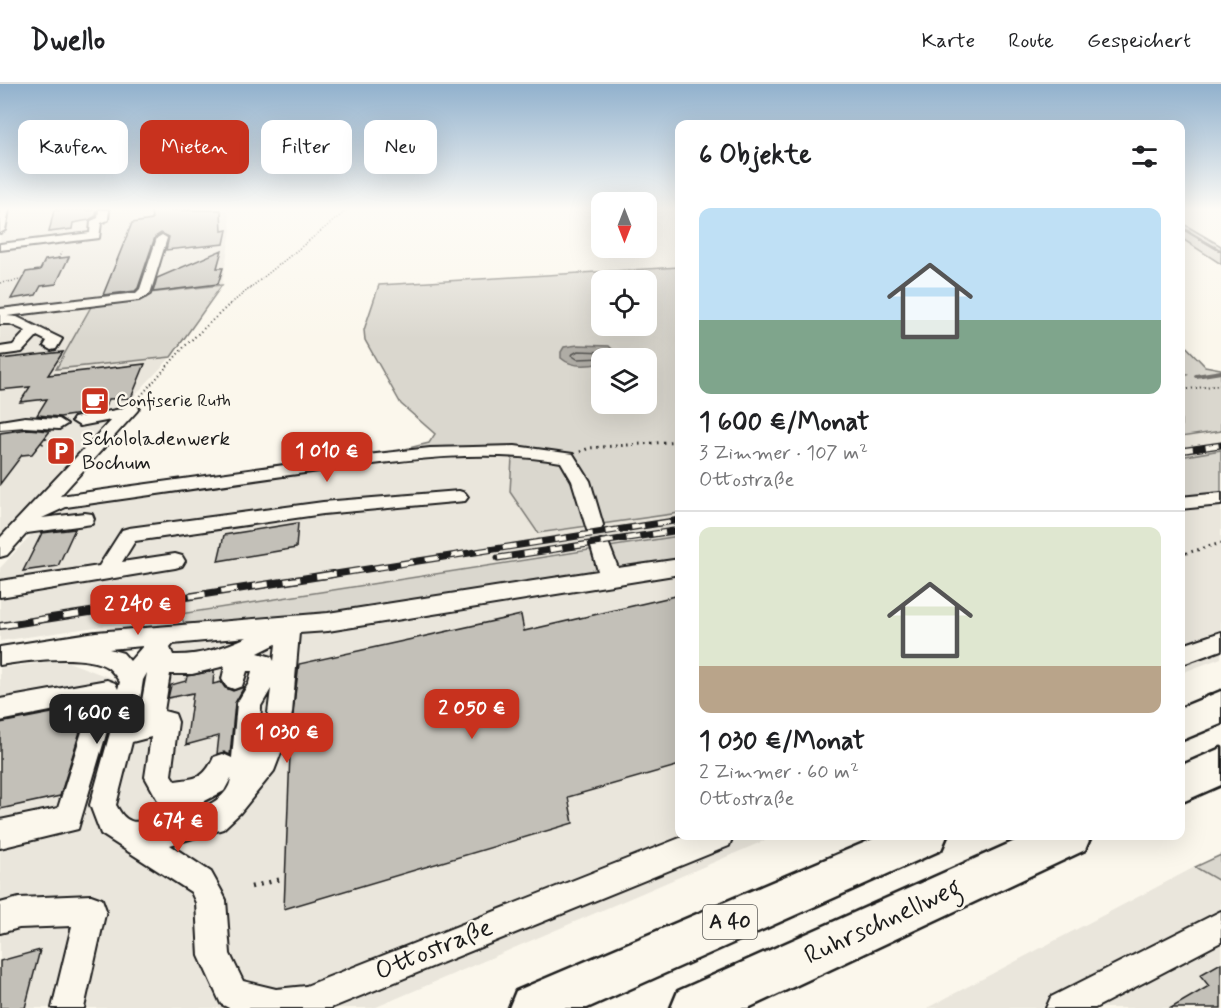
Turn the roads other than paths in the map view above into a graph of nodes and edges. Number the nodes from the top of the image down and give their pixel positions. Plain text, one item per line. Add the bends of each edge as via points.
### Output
1 (157, 253) edge
2 (0, 313) edge
3 (0, 320) edge
4 (16, 322) junction
5 (35, 330) junction
6 (0, 338) edge
7 (51, 345) dead end
8 (0, 351) edge
9 (80, 421) dead end
10 (59, 424) dead end
11 (3, 425) dead end
12 (459, 496) dead end
13 (1221, 499) edge
14 (1185, 503) edge
15 (85, 519) dead end
16 (27, 521) junction
17 (594, 525) tunnel mouth
18 (601, 547) tunnel mouth
19 (0, 550) edge
20 (175, 561) dead end
21 (675, 567) edge
22 (105, 572) junction
23 (610, 576) junction
24 (0, 589) edge
25 (289, 627) junction
26 (1221, 641) edge
27 (46, 649) junction
28 (1185, 654) edge
29 (0, 656) edge
30 (146, 662) junction
31 (234, 679) dead end
32 (1221, 707) edge
33 (0, 710) edge
34 (1185, 723) edge
35 (150, 724) junction
36 (122, 733) junction
37 (223, 766) dead end
38 (1221, 766) edge
39 (1185, 783) edge
40 (243, 790) junction
41 (0, 834) edge
42 (132, 836) junction
43 (708, 840) edge
44 (918, 840) edge
45 (1062, 840) edge
46 (0, 918) edge
47 (1221, 926) edge
48 (68, 1008) edge
49 (533, 1008) edge
50 (695, 1008) edge
51 (1062, 1008) edge

1 - 2 street via 146,291 139,296
3 - 4 street
4 - 5 street
4 - 6 street
5 - 7 street via 55,339
5 - 8 street via 17,349
9 - 16 street via 129,410
10 - 11 street
12 - 22 street via 323,508 129,535
13 - 14 street
15 - 16 street
16 - 17 street via 65,501 244,475 387,458 510,451 567,458 579,478
16 - 19 street
18 - 23 street
20 - 22 street
21 - 23 street
22 - 24 street
23 - 25 street
25 - 30 street via 204,662
25 - 30 street via 180,633 164,640
25 - 40 street via 275,737 265,762
26 - 28 street
27 - 29 street
27 - 30 street
27 - 30 street
30 - 35 street
30 - 36 street, Ottostraße
31 - 40 street via 236,666 244,661 264,664 260,689 249,703
32 - 34 highway
33 - 41 street via 107,690 68,819
35 - 36 street
35 - 37 street via 166,722 158,777 169,795 207,789 218,782
36 - 42 street, Ottostraße via 103,806 111,824
38 - 39 highway
40 - 42 street via 213,819 168,832
42 - 43 street, Ottostraße via 201,882 211,900 214,956 232,993 262,1006 284,1007 306,1002
44 - 49 highway, A 40
45 - 50 highway, Ruhrschnellweg
46 - 48 street via 19,913 91,910
47 - 51 street

